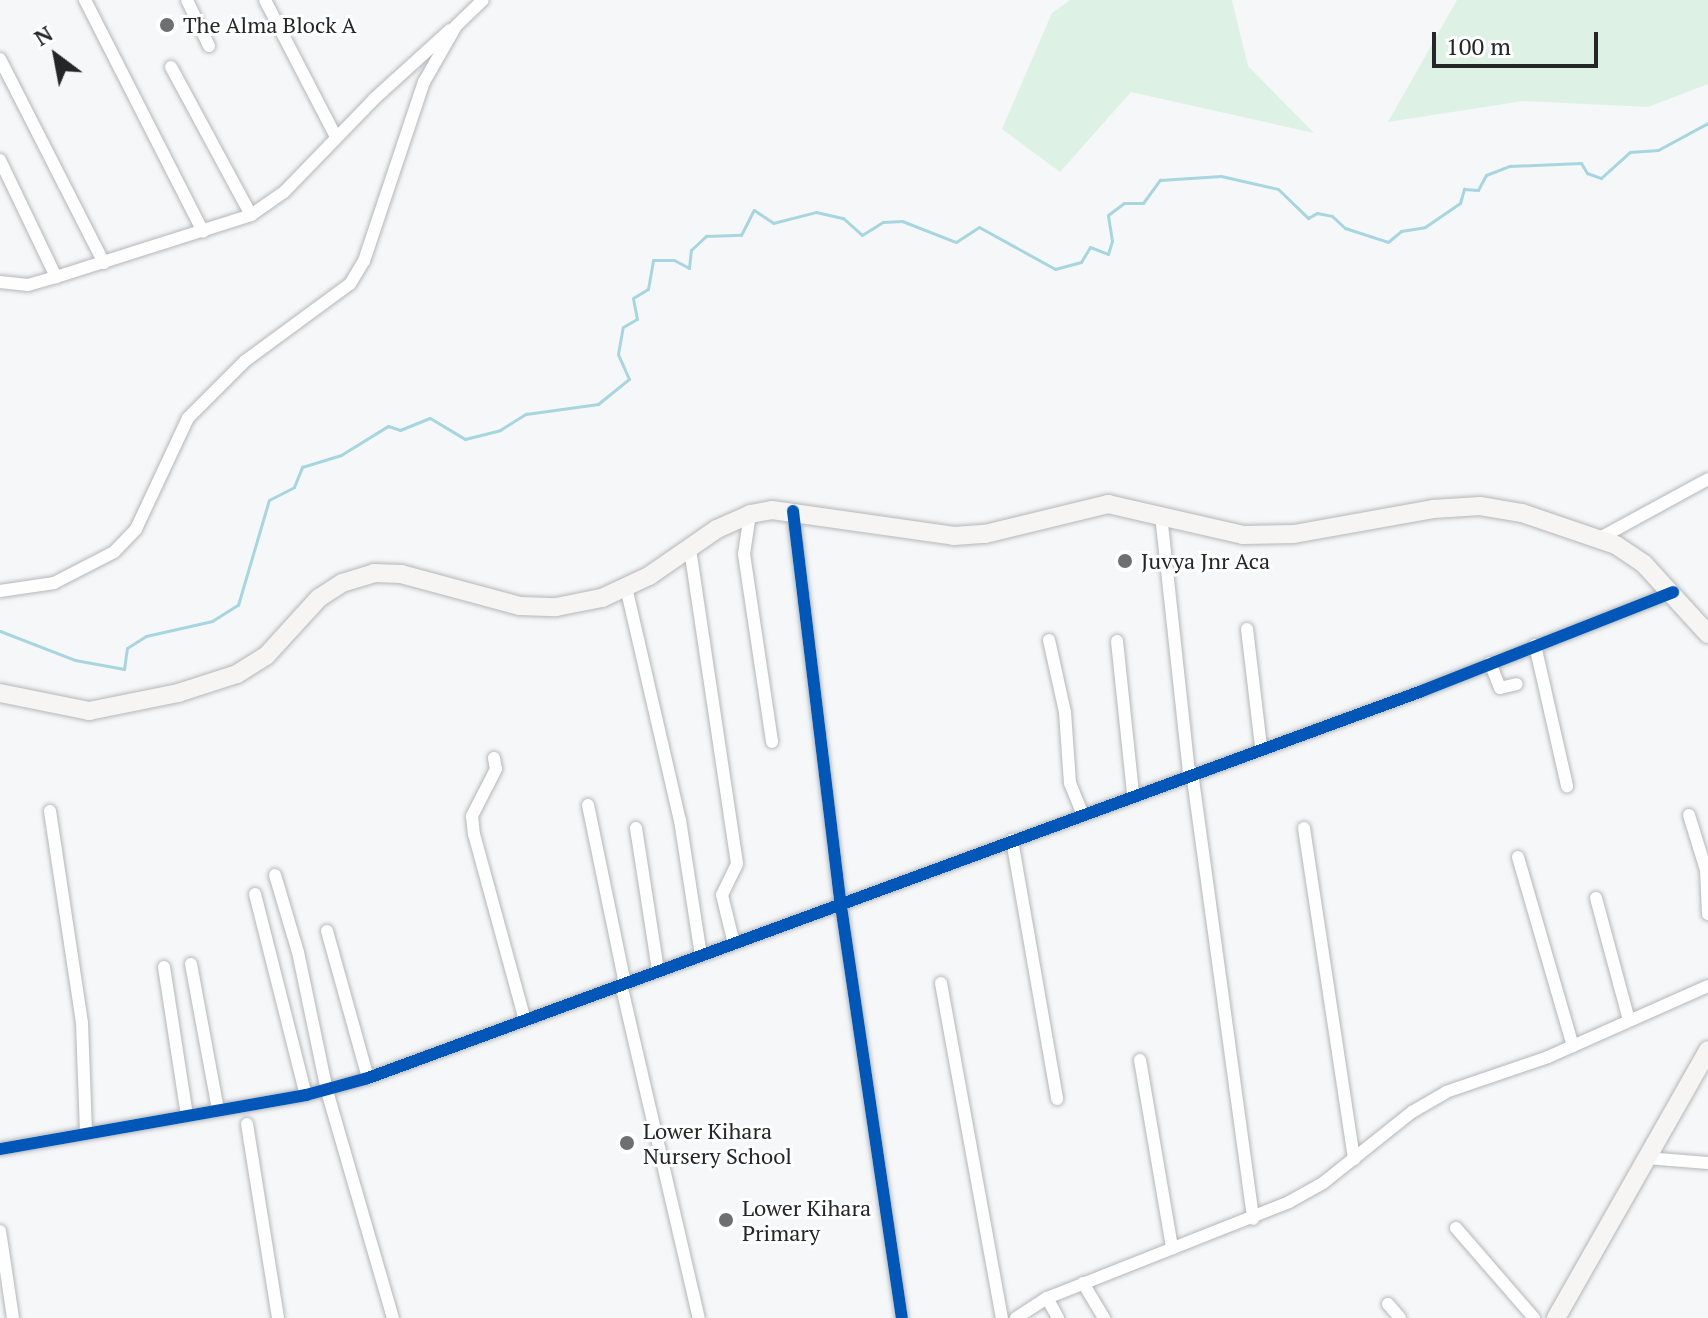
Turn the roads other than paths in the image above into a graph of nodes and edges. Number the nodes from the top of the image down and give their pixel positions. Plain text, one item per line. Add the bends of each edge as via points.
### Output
1 (85, 0) edge
2 (187, 0) edge
3 (265, 0) edge
4 (483, 0) edge
5 (456, 26) junction
6 (209, 46) dead end
7 (0, 59) edge
8 (171, 67) dead end
9 (336, 137) junction
10 (0, 160) edge
11 (251, 215) junction
12 (203, 232) junction
13 (104, 263) junction
14 (56, 277) junction
15 (0, 282) edge
16 (1708, 479) edge
17 (793, 511) junction
18 (750, 514) junction
19 (1161, 515) junction
20 (1600, 538) junction
21 (690, 549) junction
22 (626, 587) junction
23 (0, 591) edge
24 (1673, 592) junction
25 (1247, 629) dead end
26 (1708, 634) edge
27 (1049, 640) dead end
28 (1117, 641) dead end
29 (1535, 645) junction
30 (1490, 663) junction
31 (1517, 684) dead end
32 (0, 693) edge
33 (772, 742) dead end
34 (1261, 747) junction
35 (494, 758) dead end
36 (1190, 772) junction
37 (1567, 786) dead end
38 (1133, 794) junction
39 (588, 805) dead end
40 (50, 811) dead end
41 (1082, 813) junction
42 (1689, 815) dead end
43 (636, 828) dead end
44 (1304, 828) dead end
45 (1012, 840) junction
46 (1518, 857) dead end
47 (275, 875) dead end
48 (255, 894) dead end
49 (1596, 898) dead end
50 (841, 906) junction
51 (1708, 914) edge
52 (327, 931) dead end
53 (734, 944) junction
54 (701, 955) junction
55 (191, 964) dead end
56 (164, 967) dead end
57 (658, 970) junction
58 (623, 983) junction
59 (941, 983) dead end
60 (1708, 986) edge
61 (525, 1020) junction
62 (1629, 1020) junction
63 (1573, 1046) junction
64 (1708, 1050) edge
65 (1140, 1060) dead end
66 (368, 1078) junction
67 (327, 1091) junction
68 (306, 1095) junction
69 (1057, 1099) dead end
70 (218, 1110) junction
71 (187, 1115) junction
72 (247, 1124) dead end
73 (86, 1132) junction
74 (0, 1149) edge
75 (1646, 1158) junction
76 (1354, 1159) junction
77 (1708, 1163) edge
78 (1253, 1219) junction
79 (1456, 1228) dead end
80 (0, 1231) edge
81 (1172, 1248) junction
82 (1083, 1283) junction
83 (1047, 1298) junction
84 (1388, 1304) dead end
85 (13, 1318) edge
86 (278, 1318) edge
87 (393, 1318) edge
88 (699, 1318) edge
89 (902, 1318) edge
90 (1002, 1318) edge
91 (1016, 1318) edge
92 (1058, 1318) edge
93 (1104, 1318) edge
94 (1400, 1318) edge
95 (1534, 1318) edge
96 (1556, 1318) edge

1 - 12 street
2 - 6 street
3 - 9 street
4 - 5 street
5 - 9 street via 428,46
5 - 23 street via 407,119 377,225 350,284 245,361 188,418 136,529 114,552 54,583
7 - 13 street
8 - 11 street
9 - 11 street via 284,192
10 - 14 street
11 - 12 street
12 - 13 street
13 - 14 street
14 - 15 street via 28,285
16 - 20 street
17 - 18 main road
17 - 19 main road via 954,536 985,534 1108,504
17 - 50 street
18 - 21 main road
18 - 33 street via 744,554
19 - 20 main road via 1243,535 1294,534 1433,509 1480,506 1522,513
19 - 36 street
20 - 24 main road via 1644,564
21 - 22 main road
21 - 53 street via 737,864 722,895
22 - 32 main road via 556,607 520,606 401,574 374,573 342,583 319,598 266,656 208,684 89,711
22 - 54 street via 680,820
24 - 26 main road
24 - 29 street
25 - 34 street
27 - 41 street via 1065,712 1070,783
28 - 38 street
29 - 30 street
29 - 37 street
30 - 31 street via 1500,688
30 - 34 street
34 - 36 street
35 - 61 street via 496,769 472,816 474,834
36 - 38 street
36 - 78 street
38 - 41 street
39 - 58 street
40 - 73 street via 82,1023
41 - 45 street
42 - 51 street via 1706,870
43 - 57 street
44 - 76 street
45 - 50 street
45 - 69 street
46 - 63 street
47 - 67 street via 298,952
48 - 68 street
49 - 62 street
50 - 53 street
50 - 89 street
52 - 66 street
53 - 54 street
54 - 57 street
55 - 70 street
56 - 71 street
57 - 58 street
58 - 61 street
58 - 88 street
59 - 90 street
60 - 62 street
61 - 66 street
62 - 63 street
63 - 76 street via 1446,1092
64 - 75 main road
65 - 81 street
66 - 67 street
67 - 68 street
67 - 87 street
68 - 70 street
70 - 71 street
71 - 73 street
72 - 86 street
73 - 74 street
75 - 77 street
75 - 96 main road
76 - 78 street via 1323,1183
78 - 81 street
79 - 95 street
80 - 85 street
81 - 82 street
82 - 83 street
82 - 93 street
83 - 91 street
83 - 92 street
84 - 94 street

